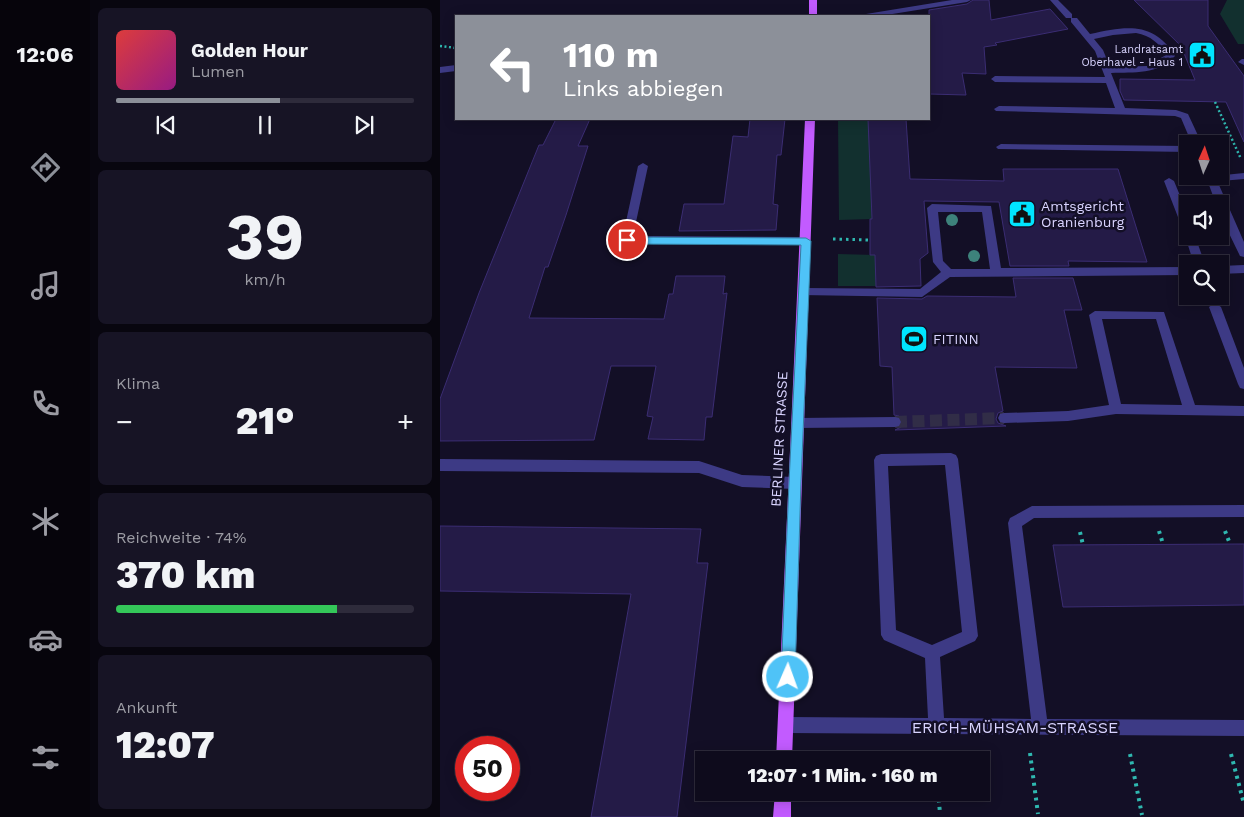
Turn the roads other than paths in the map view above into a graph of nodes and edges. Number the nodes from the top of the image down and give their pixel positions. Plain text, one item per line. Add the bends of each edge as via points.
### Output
1 (813, 0) edge
2 (967, 0) edge
3 (1054, 0) edge
4 (813, 15) edge
5 (872, 15) edge
6 (1090, 37) junction
7 (455, 68) edge
8 (440, 70) edge
9 (1108, 70) junction
10 (995, 79) dead end
11 (1111, 80) junction
12 (999, 109) dead end
13 (1122, 111) junction
14 (810, 120) edge
15 (1193, 135) edge
16 (1001, 147) dead end
17 (1179, 149) edge
18 (643, 166) dead end
19 (1244, 176) edge
20 (1229, 177) edge
21 (1169, 181) dead end
22 (1214, 185) edge
23 (1179, 207) edge
24 (806, 241) junction
25 (1244, 252) edge
26 (1244, 269) edge
27 (1229, 270) edge
28 (1179, 271) edge
29 (996, 272) junction
30 (948, 273) junction
31 (805, 292) junction
32 (1215, 307) dead end
33 (1244, 384) edge
34 (1116, 409) junction
35 (1190, 410) junction
36 (1244, 411) edge
37 (1004, 418) tunnel mouth
38 (895, 422) tunnel mouth
39 (797, 423) junction
40 (440, 465) edge
41 (795, 482) junction
42 (1244, 511) edge
43 (932, 653) junction
44 (786, 725) junction
45 (936, 726) junction
46 (1040, 727) junction
47 (1244, 728) edge
48 (785, 751) edge
49 (783, 801) edge
50 (782, 817) edge

1 - 4 main road
2 - 5 street
3 - 6 street
6 - 9 street
6 - 9 street via 1132,30 1153,34 1166,44 1171,56 1152,69
7 - 8 street
9 - 11 street
10 - 11 street
11 - 13 street
12 - 13 street
13 - 15 street via 1185,116
14 - 24 main road, BERLINER STRASSE
16 - 17 street
18 - 24 street via 627,240
19 - 20 street
21 - 23 street
22 - 25 street
24 - 31 main road, BERLINER STRASSE
26 - 27 street
28 - 29 street
29 - 30 street
29 - 30 street via 987,208 932,208 938,262
30 - 31 street via 922,293
31 - 39 main road, BERLINER STRASSE
32 - 33 street
34 - 35 street
34 - 35 street via 1095,315 1160,315
34 - 37 street via 1068,416
35 - 36 street
38 - 39 street
39 - 41 main road, BERLINER STRASSE
40 - 41 street via 699,467 742,481
41 - 44 main road, BERLINER STRASSE
42 - 46 street via 1032,512 1015,523
43 - 43 street via 889,635 881,460 951,459 970,636
43 - 45 street
44 - 45 street, ERICH-MÜHSAM-STRASSE
44 - 48 main road, BERLINER STRASSE
45 - 46 street, ERICH-MÜHSAM-STRASSE
46 - 47 street, ERICH-MÜHSAM-STRASSE
49 - 50 main road

